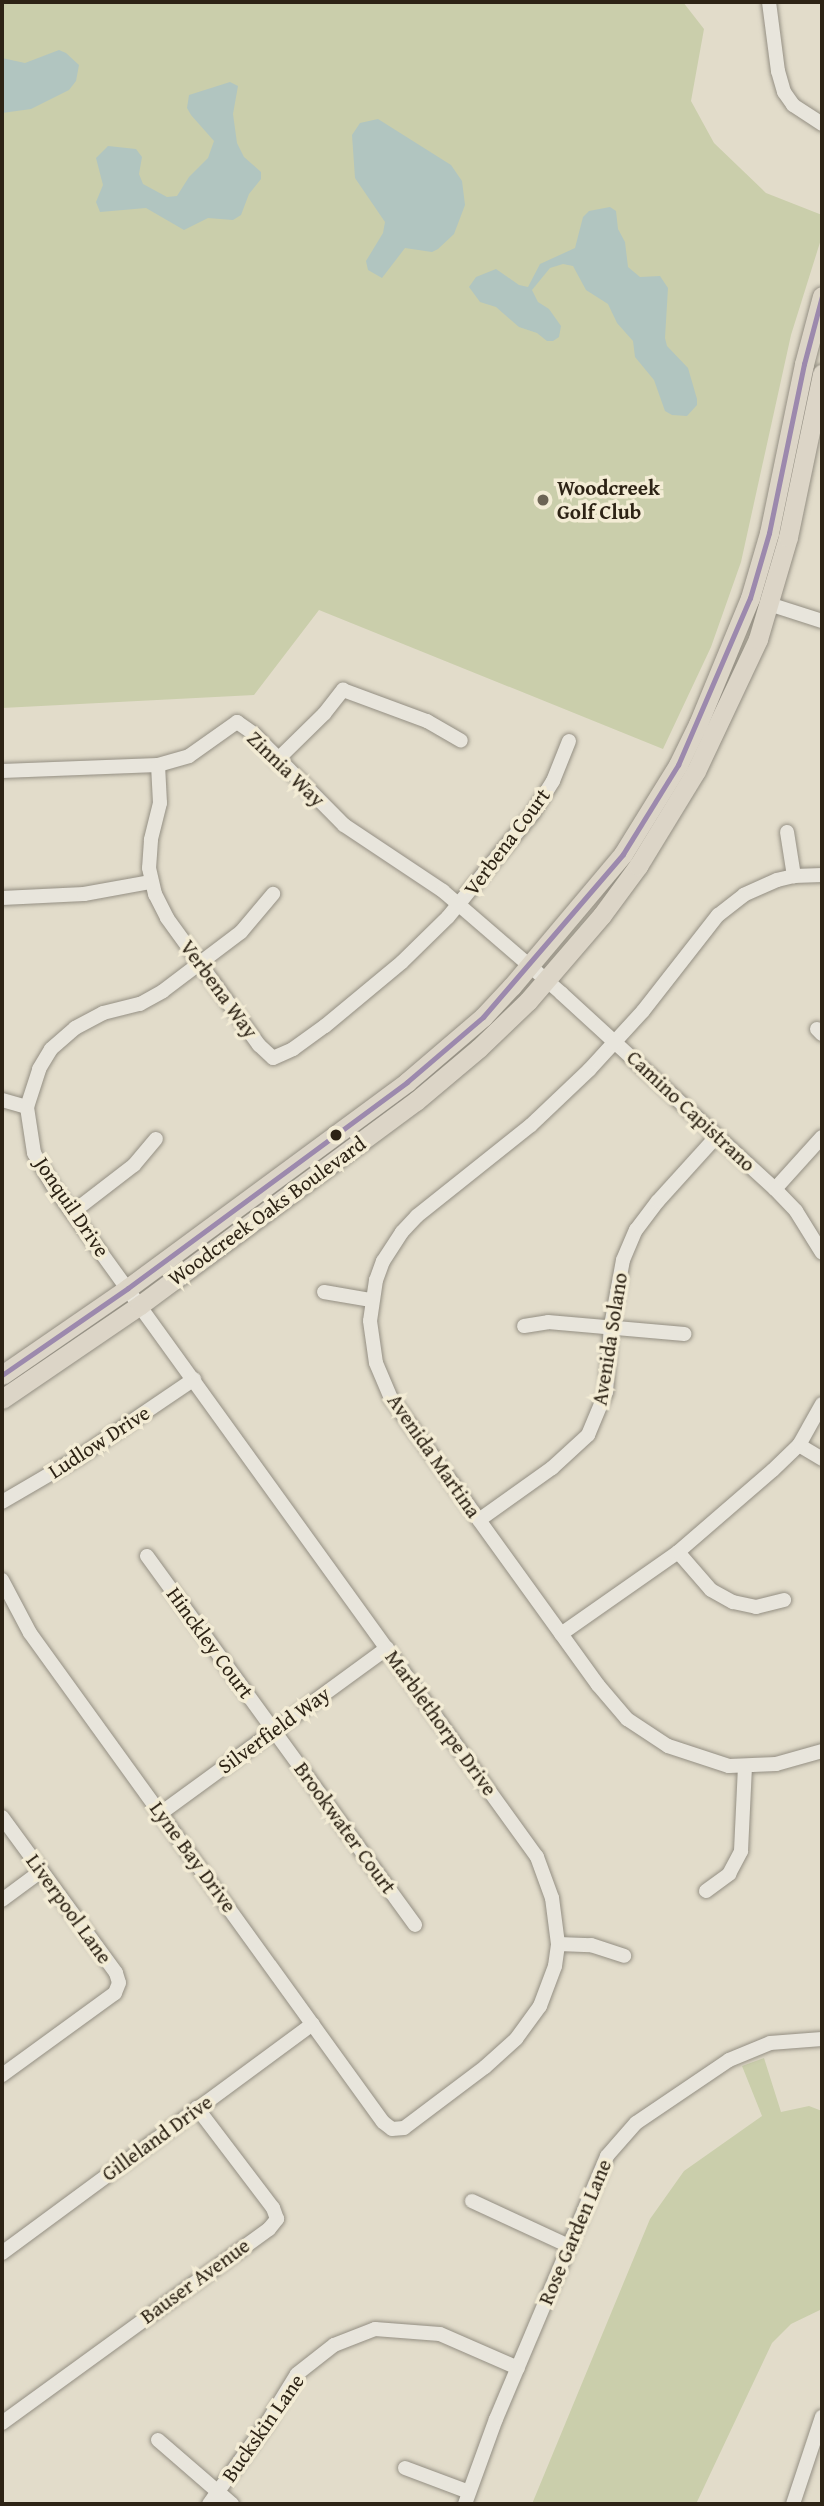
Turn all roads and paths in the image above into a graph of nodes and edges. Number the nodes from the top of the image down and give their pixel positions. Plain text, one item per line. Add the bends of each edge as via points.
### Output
1 (769, 2) edge
2 (822, 124) edge
3 (822, 296) edge
4 (822, 374) edge
5 (750, 598) junction
6 (769, 604) junction
7 (822, 621) edge
8 (461, 741) dead end
9 (569, 741) dead end
10 (277, 760) junction
11 (158, 765) junction
12 (2, 771) edge
13 (788, 832) dead end
14 (822, 875) edge
15 (794, 876) junction
16 (151, 882) junction
17 (273, 894) dead end
18 (2, 898) edge
19 (459, 905) junction
20 (200, 964) junction
21 (531, 966) junction
22 (547, 980) junction
23 (615, 1042) junction
24 (2, 1100) edge
25 (27, 1107) junction
26 (717, 1136) junction
27 (822, 1137) edge
28 (156, 1139) dead end
29 (775, 1189) junction
30 (73, 1212) junction
31 (822, 1253) edge
32 (128, 1288) junction
33 (324, 1292) dead end
34 (371, 1300) junction
35 (140, 1305) junction
36 (524, 1326) dead end
37 (611, 1326) junction
38 (684, 1334) dead end
39 (2, 1375) edge
40 (194, 1379) junction
41 (2, 1399) edge
42 (822, 1404) edge
43 (799, 1445) junction
44 (822, 1459) edge
45 (2, 1502) edge
46 (479, 1520) junction
47 (678, 1552) junction
48 (147, 1556) dead end
49 (2, 1580) edge
50 (784, 1600) dead end
51 (561, 1634) junction
52 (387, 1648) junction
53 (274, 1731) junction
54 (822, 1751) edge
55 (746, 1767) junction
56 (161, 1813) junction
57 (2, 1816) edge
58 (41, 1871) junction
59 (706, 1891) dead end
60 (2, 1900) edge
61 (415, 1925) dead end
62 (558, 1944) junction
63 (624, 1956) dead end
64 (313, 2024) junction
65 (822, 2039) edge
66 (2, 2075) edge
67 (197, 2108) junction
68 (392, 2129) joint
69 (472, 2201) dead end
70 (569, 2246) junction
71 (2, 2253) edge
72 (517, 2368) junction
73 (822, 2417) edge
74 (2, 2423) edge
75 (158, 2440) dead end
76 (405, 2468) dead end
77 (219, 2493) junction
78 (467, 2498) edge
79 (209, 2504) edge
80 (232, 2504) edge
81 (793, 2504) edge

1 - 2 street via 784,92 793,105
3 - 5 main road, Woodcreek Oaks Boulevard
4 - 6 main road, Woodcreek Oaks Boulevard via 791,525
5 - 6 main road
5 - 21 main road, Woodcreek Oaks Boulevard via 678,765 623,854
6 - 7 street
6 - 22 main road, Woodcreek Oaks Boulevard via 720,722 667,821 602,915
8 - 10 street via 427,721 343,690
9 - 19 street, Verbena Court via 553,781 533,813
10 - 11 street, Zinnia Way via 237,722 189,756
10 - 19 street, Zinnia Way via 344,825 424,876
11 - 12 street, Zinnia Way
11 - 16 street, Verbena Way via 160,803 151,840
13 - 15 street
14 - 15 street, Avenida Martina
15 - 23 street, Avenida Martina via 760,886 719,915
16 - 18 street via 84,894
16 - 20 street, Verbena Way via 167,918
17 - 20 street, Jonquil Drive via 241,932
19 - 20 street, Verbena Way via 352,1004 293,1049 273,1058
19 - 21 street, Zinnia Way
20 - 25 street, Jonquil Drive via 140,1004 103,1013 75,1028 51,1049
21 - 22 street, Camino Capistrano
21 - 32 main road, Woodcreek Oaks Boulevard via 483,1017 407,1082
22 - 23 street, Camino Capistrano
22 - 35 main road, Woodcreek Oaks Boulevard via 480,1048 396,1117
23 - 26 street, Camino Capistrano
23 - 34 street, Avenida Martina via 531,1125 417,1216 383,1261
24 - 25 street
25 - 30 street, Jonquil Drive via 34,1153
26 - 29 street, Camino Capistrano
26 - 37 street, Avenida Solano via 636,1230 623,1260
27 - 29 street
28 - 30 street via 134,1165
29 - 31 street, Camino Capistrano via 796,1211
30 - 32 street, Jonquil Drive
32 - 35 street, Jonquil Drive
32 - 39 main road, Woodcreek Oaks Boulevard
33 - 34 street
34 - 46 street, Avenida Martina via 376,1363 391,1398
35 - 40 street, Marblethorpe Drive
35 - 41 main road, Woodcreek Oaks Boulevard
36 - 37 street via 548,1322
37 - 38 street
37 - 46 street, Avenida Solano via 606,1392 588,1435 552,1468
40 - 45 street, Ludlow Drive via 79,1457
40 - 52 street, Marblethorpe Drive
42 - 43 street
43 - 44 street
43 - 47 street
46 - 51 street, Avenida Martina
47 - 50 street via 711,1590 733,1601 756,1607
47 - 51 street
48 - 53 street, Hinckley Court
49 - 56 street, Lyne Bay Drive via 30,1633
51 - 55 street, Avenida Martina via 612,1703 646,1733 689,1755
52 - 53 street, Silverfield Way
52 - 62 street, Marblethorpe Drive via 537,1857 552,1898
53 - 56 street, Silverfield Way
53 - 61 street, Brookwater Court
54 - 55 street, Avenida Martina
55 - 59 street via 741,1850 729,1874
56 - 64 street, Lyne Bay Drive
57 - 58 street, Liverpool Lane
58 - 60 street
58 - 66 street, Liverpool Lane via 119,1983 115,1993
62 - 63 street via 590,1945
62 - 68 street, Marblethorpe Drive via 540,2006 516,2039 404,2128
64 - 67 street, Gilleland Drive
64 - 68 street, Lyne Bay Drive
65 - 70 street, Rose Garden Lane via 770,2043 729,2060 636,2123 607,2156
67 - 71 street, Gilleland Drive
67 - 74 street, Bauser Avenue via 273,2208 276,2219 269,2229
69 - 70 street
70 - 72 street, Rose Garden Lane
72 - 77 street, Buckskin Lane via 440,2334 374,2329 344,2341 297,2374
72 - 78 street, Rose Garden Lane
73 - 81 street
75 - 77 street
76 - 78 street
77 - 79 street, Buckskin Lane
77 - 80 street

